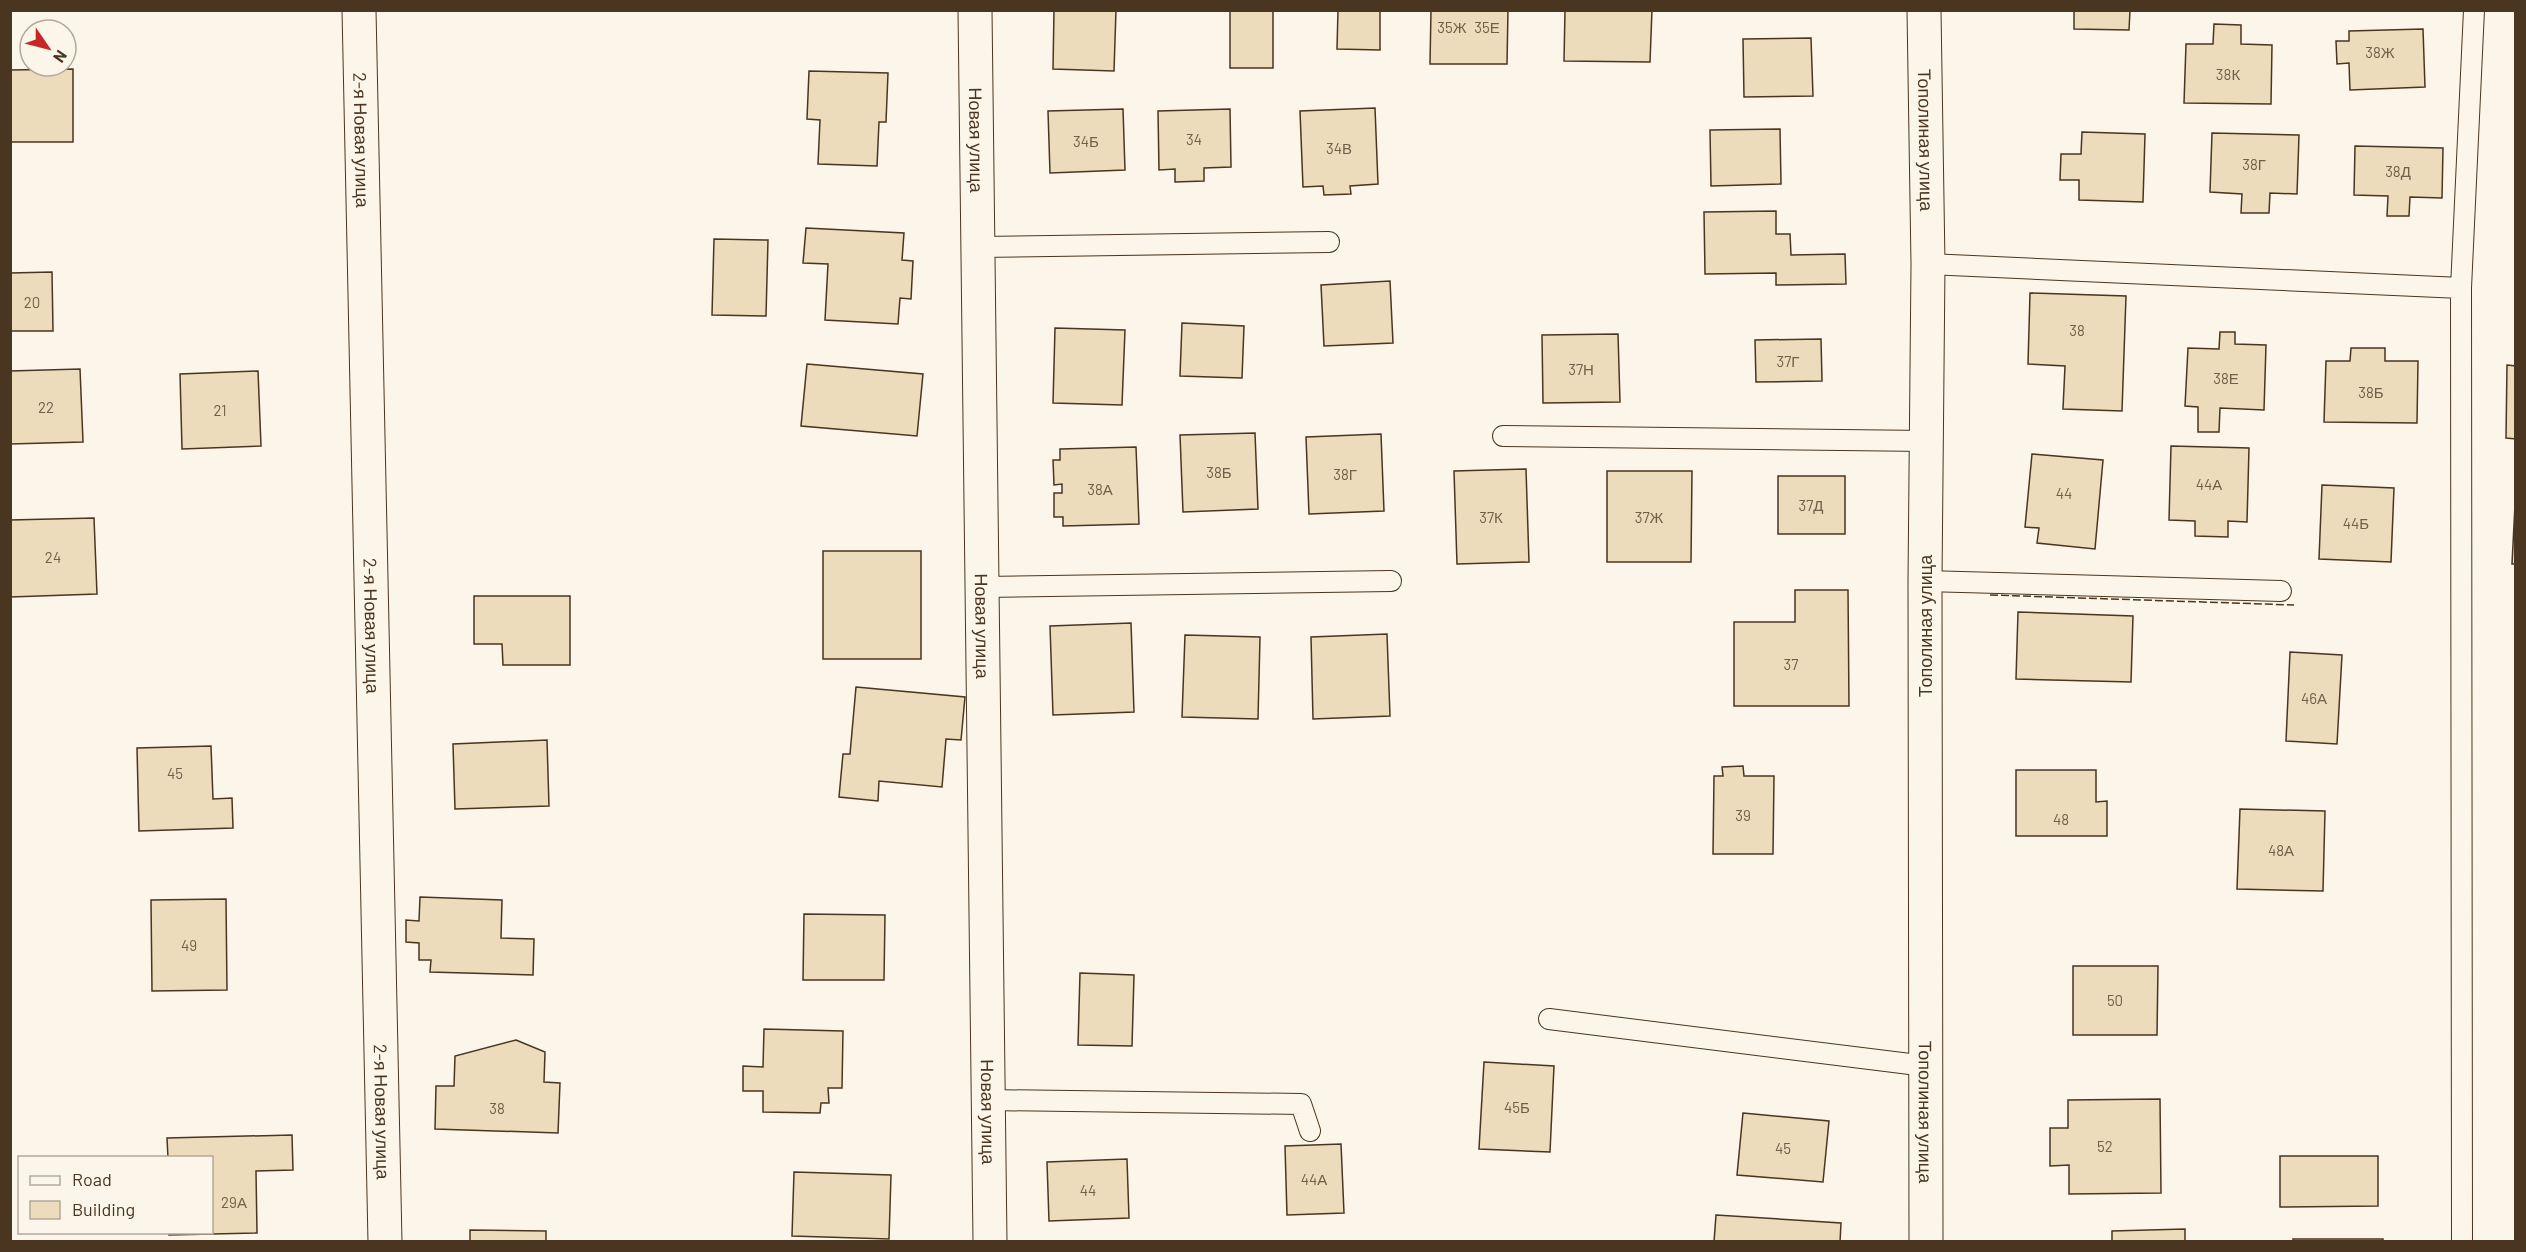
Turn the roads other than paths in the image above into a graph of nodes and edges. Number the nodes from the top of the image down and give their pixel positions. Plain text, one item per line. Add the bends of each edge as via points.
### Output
1 (359, 10) edge
2 (975, 10) edge
3 (1924, 10) edge
4 (2474, 10) edge
5 (1329, 243) dead end
6 (978, 247) junction
7 (1928, 264) junction
8 (2461, 288) junction
9 (1503, 436) dead end
10 (1926, 441) junction
11 (1924, 581) junction
12 (1391, 582) dead end
13 (982, 587) junction
14 (2281, 591) dead end
15 (1549, 1019) dead end
16 (1926, 1066) junction
17 (988, 1100) junction
18 (1310, 1131) dead end
19 (385, 1242) edge
20 (990, 1242) edge
21 (1926, 1242) edge
22 (2462, 1242) edge

1 - 19 street, 2-я Новая улица
2 - 6 street, Новая улица
3 - 7 street, Тополиная улица
4 - 8 lane
5 - 6 lane
6 - 13 street, Новая улица
7 - 8 lane
7 - 10 street, Тополиная улица
8 - 22 lane
9 - 10 lane
10 - 11 street, Тополиная улица
11 - 14 lane
11 - 16 street, Тополиная улица
12 - 13 lane
13 - 17 street, Новая улица
15 - 16 lane
16 - 21 street, Тополиная улица
17 - 18 lane via 1301,1104
17 - 20 street, Новая улица

